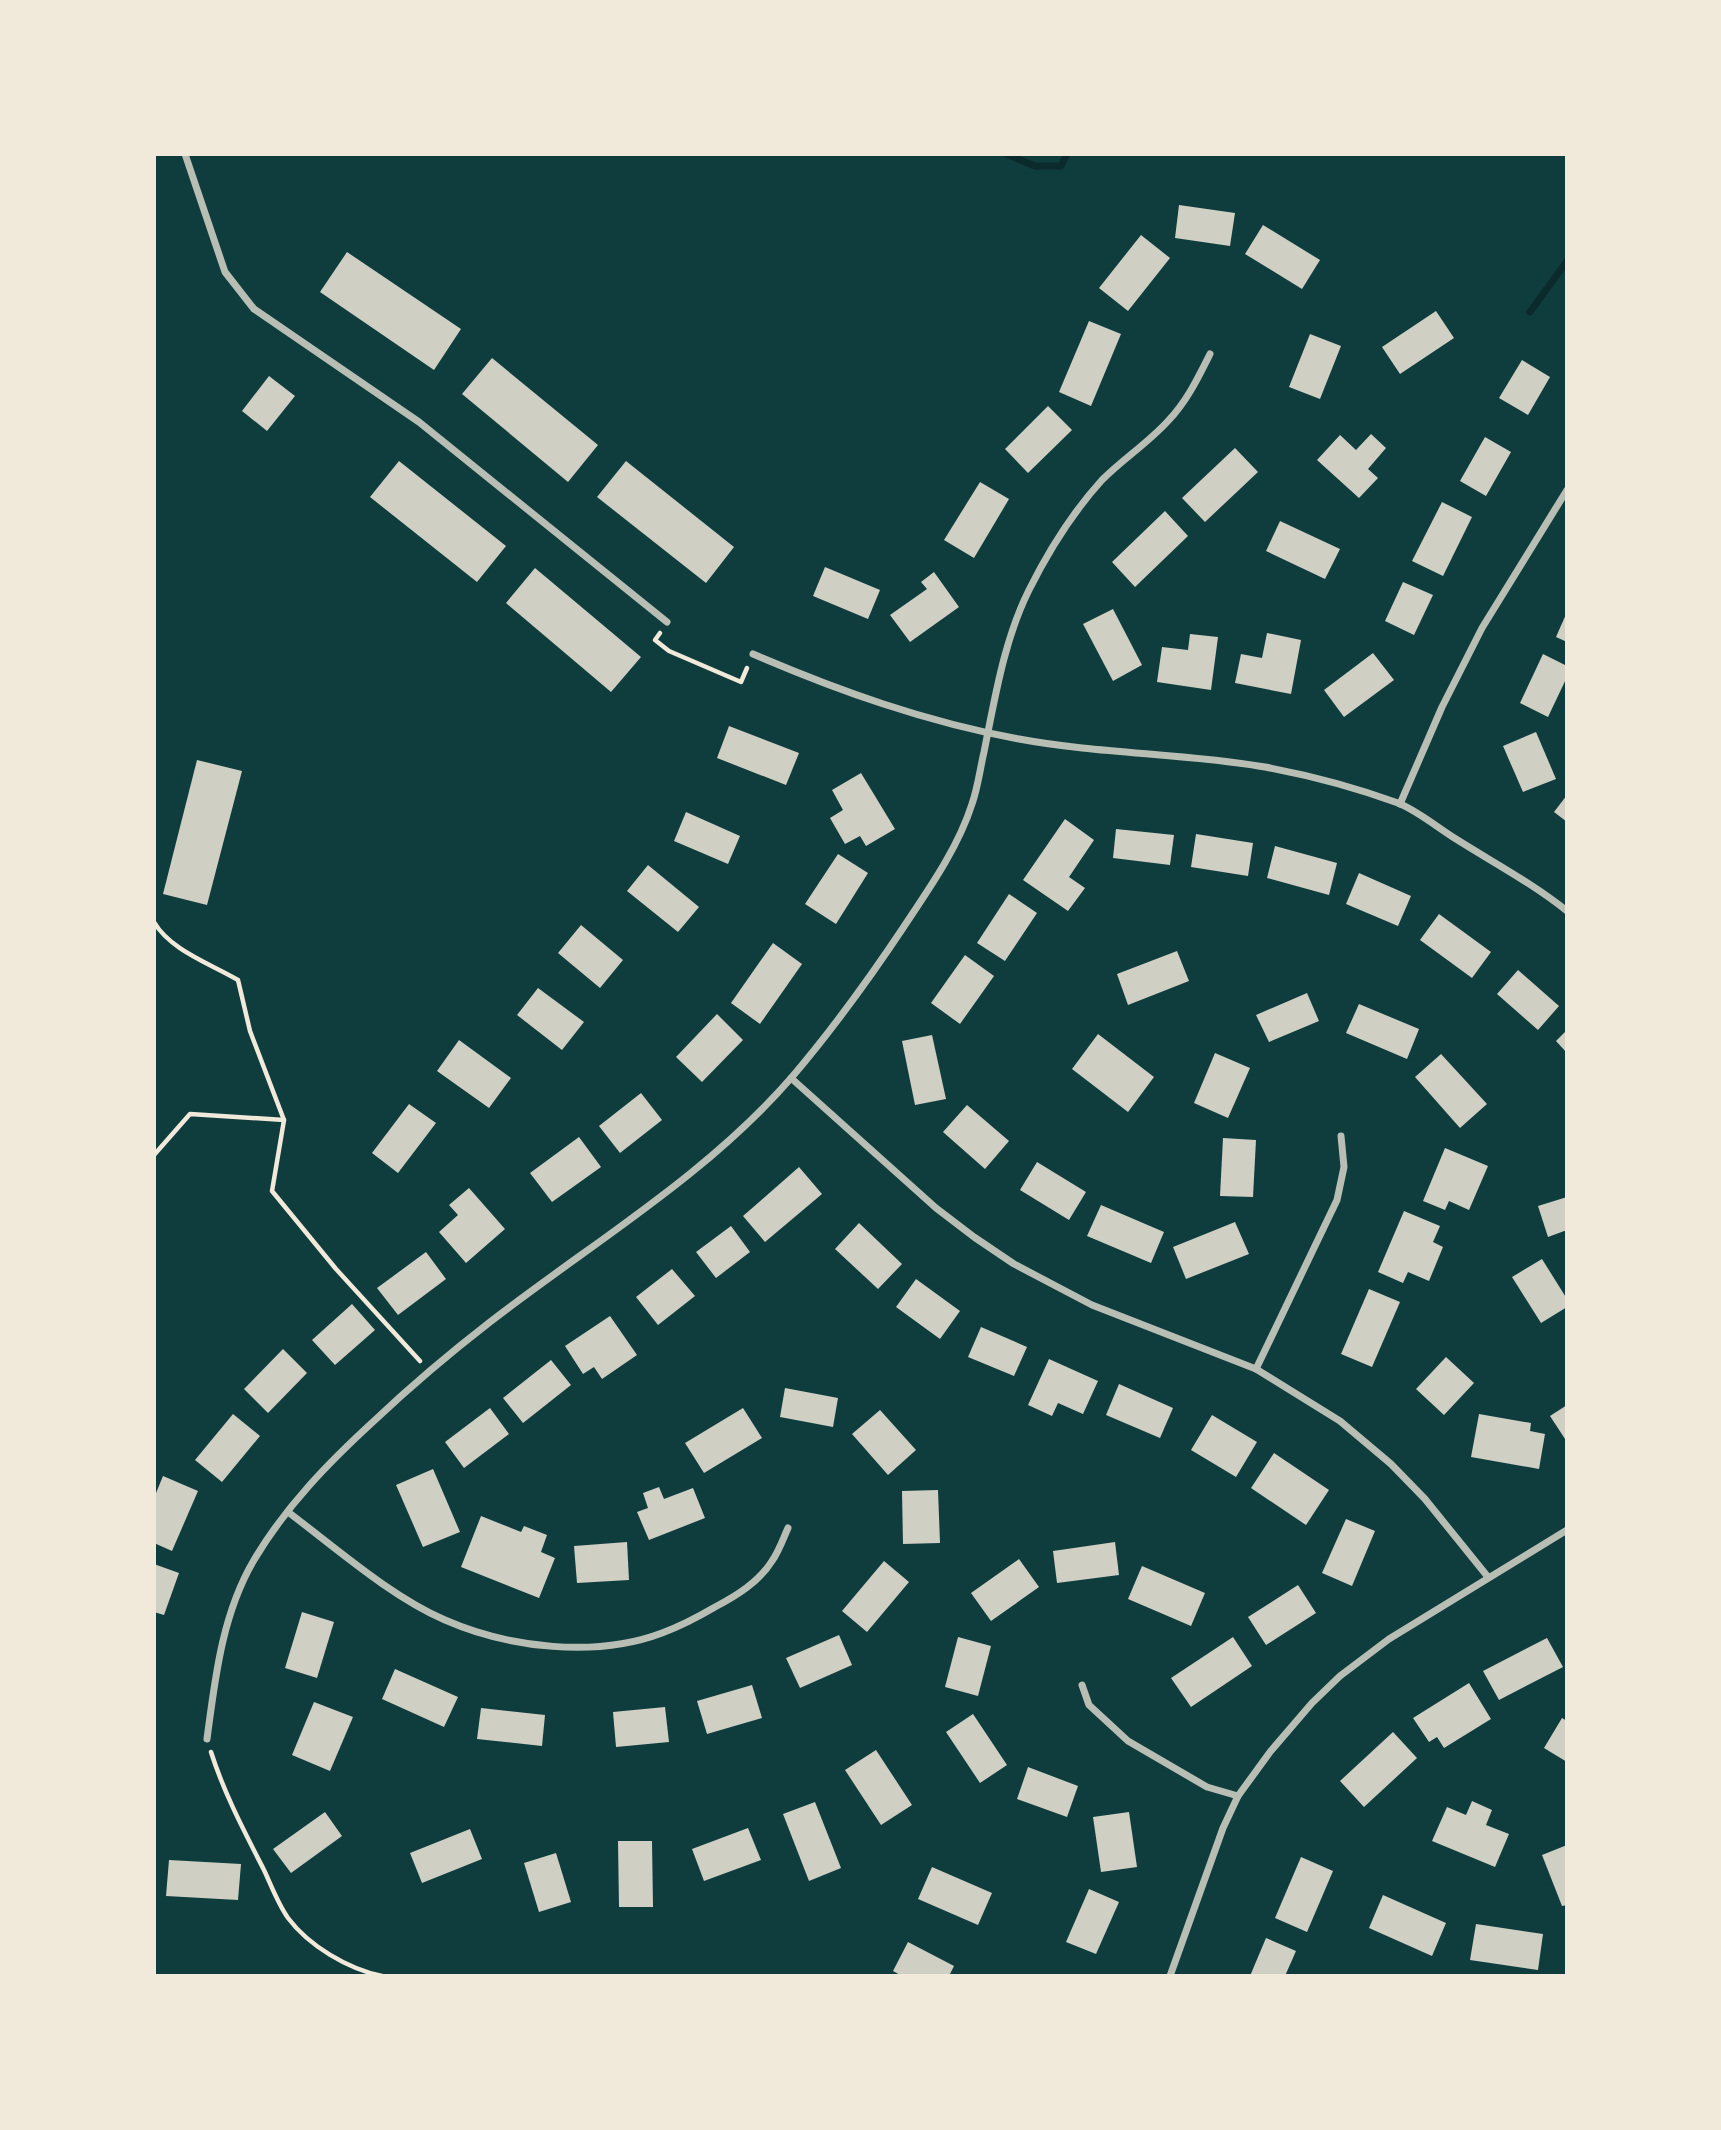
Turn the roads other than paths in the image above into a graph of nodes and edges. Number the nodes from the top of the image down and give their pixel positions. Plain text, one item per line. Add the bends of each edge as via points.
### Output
1 (185, 154) edge
2 (1210, 354) dead end
3 (1567, 490) edge
4 (667, 622) road end
5 (753, 654) road end
6 (988, 732) junction
7 (1400, 804) junction
8 (1567, 911) edge
9 (791, 1078) junction
10 (1340, 1136) dead end
11 (1256, 1369) junction
12 (288, 1512) junction
13 (788, 1528) dead end
14 (1567, 1530) edge
15 (1488, 1577) junction
16 (1082, 1685) dead end
17 (207, 1739) road end
18 (1238, 1796) junction
19 (1170, 1976) edge

1 - 4 street via 225,272 254,309 419,422
2 - 6 street via 1190,395 1106,477 1062,530 1016,620
3 - 7 street via 1482,628
5 - 6 street via 872,701
6 - 7 street via 1098,751 1265,767
6 - 9 street via 973,802 939,873 866,982
7 - 8 street
9 - 11 street via 936,1208 1014,1264 1092,1305
9 - 12 street via 725,1144 665,1194 489,1323 390,1405 326,1465
10 - 11 street via 1344,1167 1337,1200
11 - 15 street via 1340,1421 1391,1465
12 - 13 street via 424,1609 485,1635 550,1646 627,1642 686,1623 751,1584 772,1562
12 - 17 street via 253,1562 234,1604 217,1664
14 - 15 street
15 - 18 street via 1389,1639 1340,1676 1270,1752
16 - 18 street via 1090,1705 1128,1741 1207,1787
18 - 19 street

